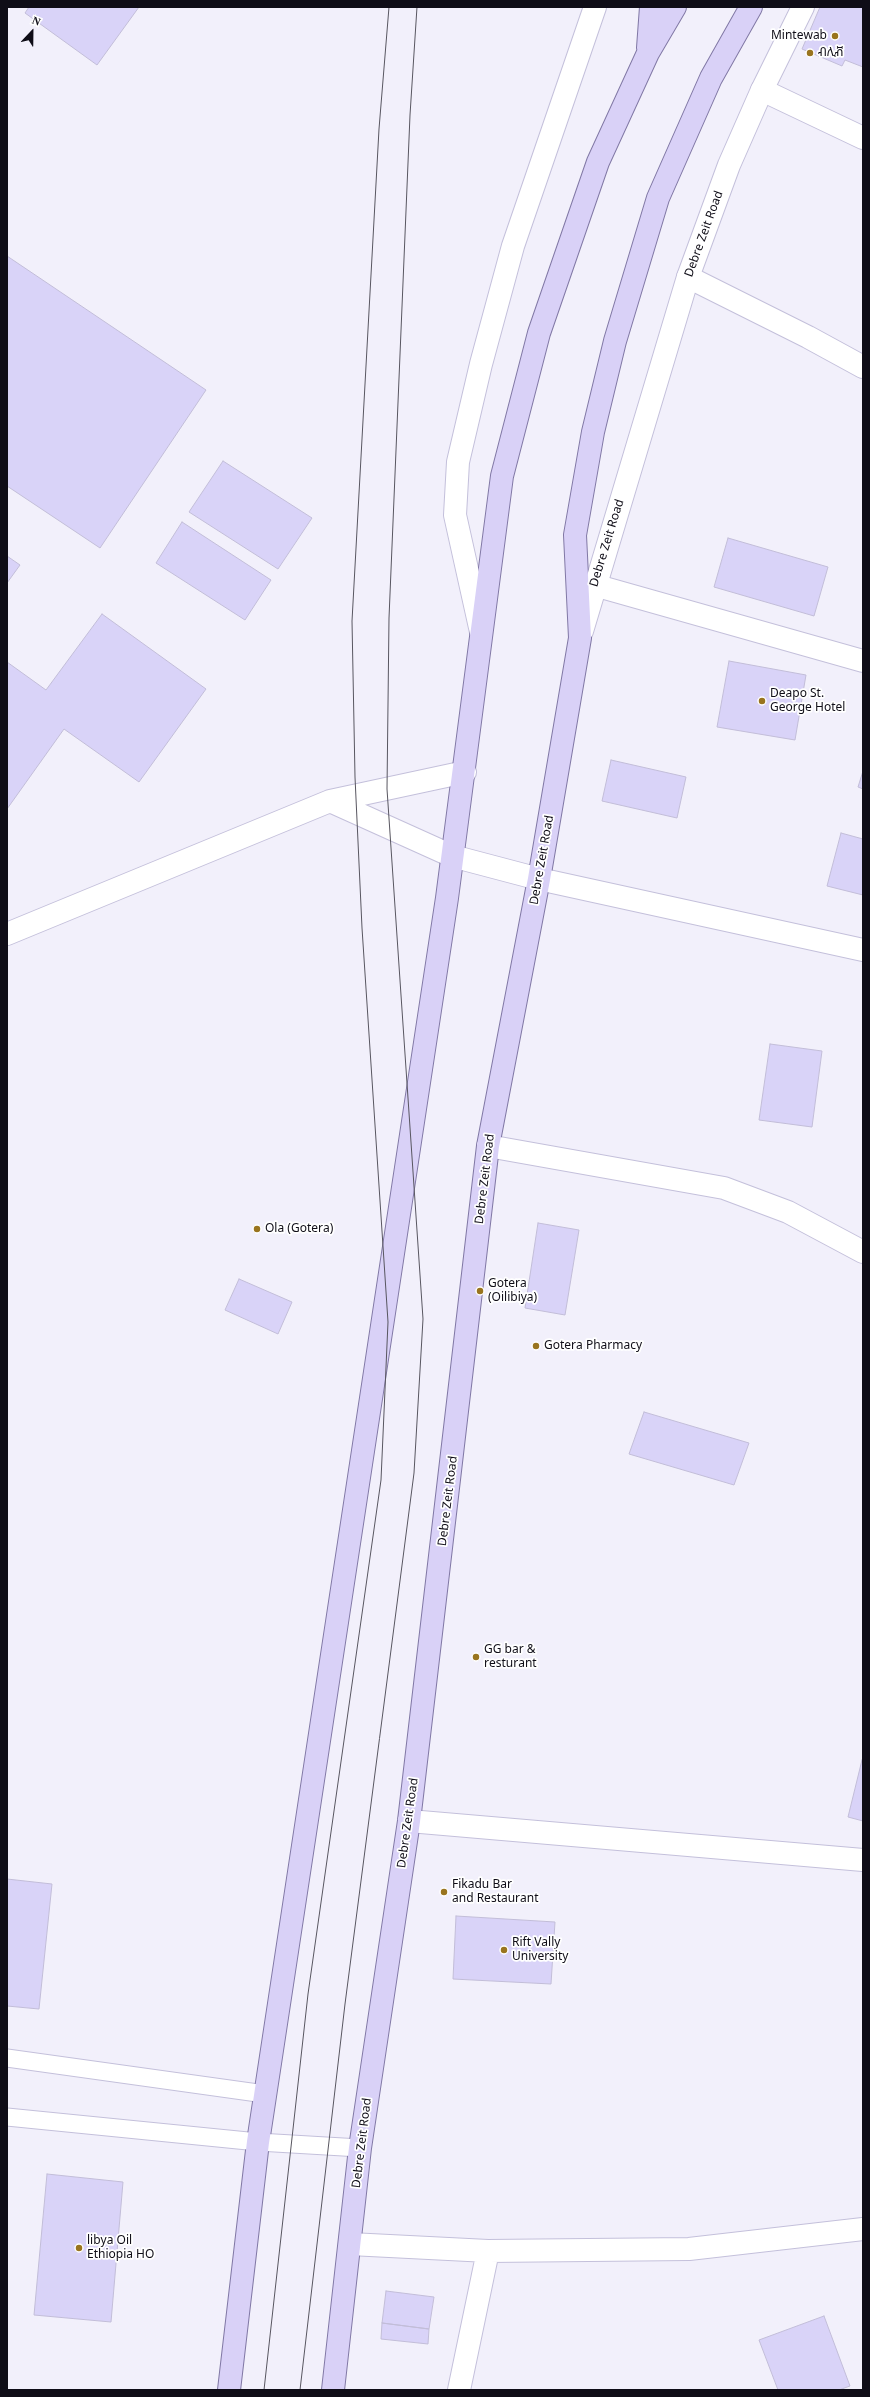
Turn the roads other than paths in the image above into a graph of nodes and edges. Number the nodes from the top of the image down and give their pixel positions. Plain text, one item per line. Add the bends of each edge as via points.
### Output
1 (595, 7) edge
2 (651, 7) edge
3 (675, 7) edge
4 (751, 7) edge
5 (803, 7) edge
6 (648, 53) junction
7 (762, 90) junction
8 (863, 138) edge
9 (688, 277) junction
10 (863, 367) edge
11 (594, 584) junction
12 (481, 634) junction
13 (580, 638) junction
14 (863, 661) edge
15 (465, 772) junction
16 (330, 801) junction
17 (452, 856) junction
18 (539, 879) junction
19 (7, 934) edge
20 (863, 950) edge
21 (488, 1146) junction
22 (863, 1252) edge
23 (409, 1820) junction
24 (863, 1860) edge
25 (7, 2058) edge
26 (265, 2094) junction
27 (7, 2117) edge
28 (258, 2142) junction
29 (360, 2148) junction
30 (863, 2229) edge
31 (350, 2244) junction
32 (488, 2251) junction
33 (229, 2390) edge
34 (333, 2390) edge
35 (459, 2390) edge

1 - 12 street via 513,246 458,462 455,515
2 - 6 main road
3 - 6 main road
4 - 13 main road via 711,78 658,198 614,341 593,432 575,535
5 - 7 street, Debre Zeit Road
6 - 12 main road via 598,162 539,333 502,476
7 - 8 street
7 - 9 street, Debre Zeit Road via 729,165
9 - 10 street
9 - 11 street, Debre Zeit Road
11 - 13 street, Debre Zeit Road
11 - 14 street
12 - 15 main road
13 - 18 main road, Debre Zeit Road
15 - 16 street
15 - 17 main road
16 - 17 street
16 - 19 street
17 - 18 street
17 - 26 main road
18 - 20 street
18 - 21 main road, Debre Zeit Road
21 - 22 street via 724,1188 788,1212
21 - 23 main road, Debre Zeit Road
23 - 24 street
23 - 29 main road, Debre Zeit Road
25 - 26 lane
26 - 28 main road
27 - 28 lane
28 - 29 lane
28 - 33 main road
29 - 31 main road, Debre Zeit Road
30 - 32 street via 689,2249
31 - 32 street
31 - 34 main road, Debre Zeit Road
32 - 35 street

